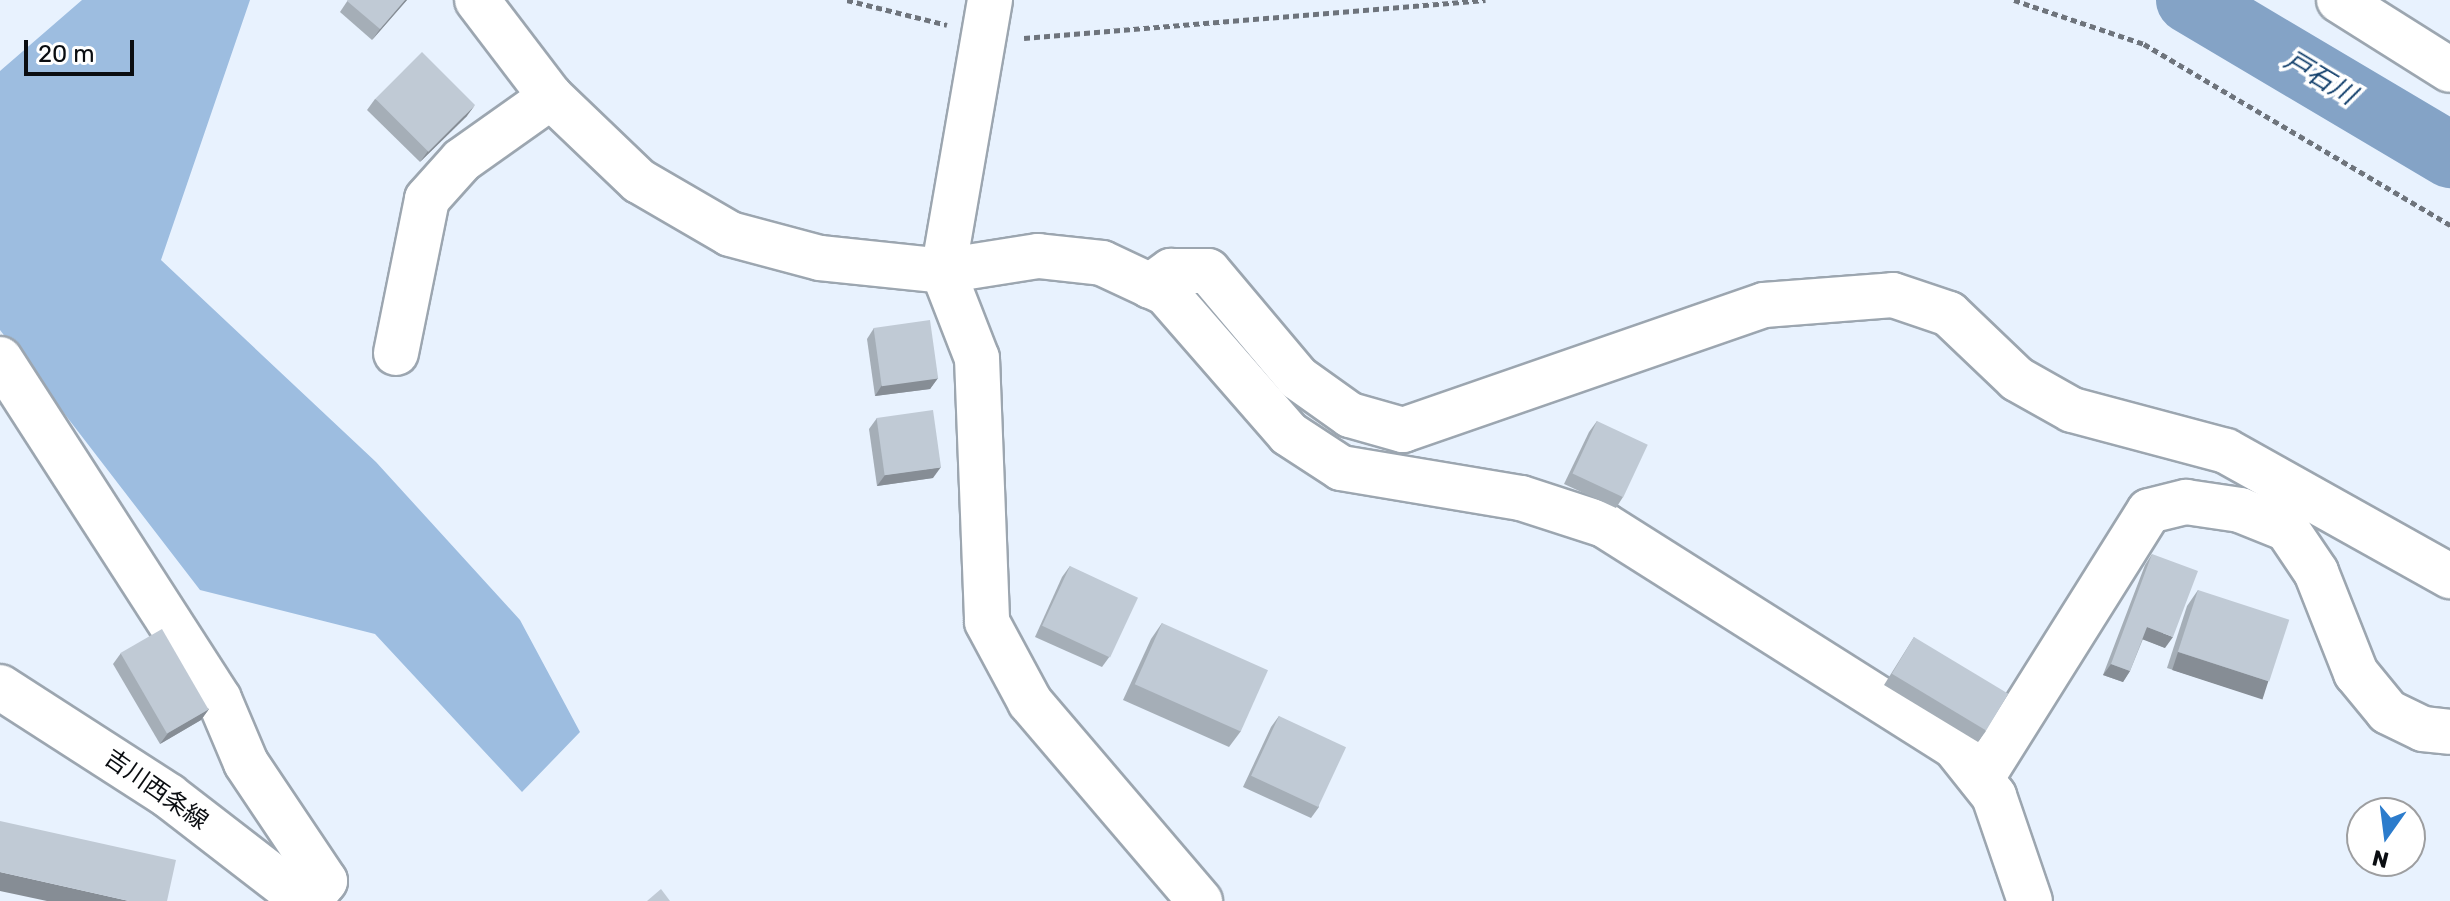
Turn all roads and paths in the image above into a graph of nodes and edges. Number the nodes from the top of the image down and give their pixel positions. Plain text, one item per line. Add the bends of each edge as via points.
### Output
1 (477, 0) edge
2 (847, 0) edge
3 (1485, 0) edge
4 (2014, 0) edge
5 (2339, 0) edge
6 (988, 20) edge
7 (2450, 70) edge
8 (551, 97) junction
9 (2450, 225) edge
10 (943, 271) junction
11 (1150, 286) junction
12 (396, 353) dead end
13 (0, 359) edge
14 (2450, 576) edge
15 (0, 687) edge
16 (2450, 732) edge
17 (1981, 779) junction
18 (307, 901) edge
19 (1200, 901) edge
20 (2030, 901) edge

1 - 8 street
2 - 6 path
3 - 6 path via 1026,38
4 - 9 path via 2158,51
5 - 7 street
6 - 10 street
8 - 10 street via 639,181 730,234 820,258
8 - 12 street via 462,160 427,199
10 - 11 street via 1038,256 1102,263
10 - 19 street via 977,358 987,622 1030,702
11 - 14 street via 1171,271 1208,271 1298,378 1350,415 1403,430 1764,305 1893,295 1949,314 2017,379 2072,410 2226,451
11 - 17 street via 1210,336 1289,434 1341,468 1521,498 1604,525 1955,747
13 - 18 street via 219,699 246,763 325,881
15 - 18 street, 吉川西条線 via 169,796
16 - 17 street via 2423,729 2388,712 2356,673 2316,572 2287,529 2240,510 2186,502 2149,511
17 - 20 street via 1994,796

